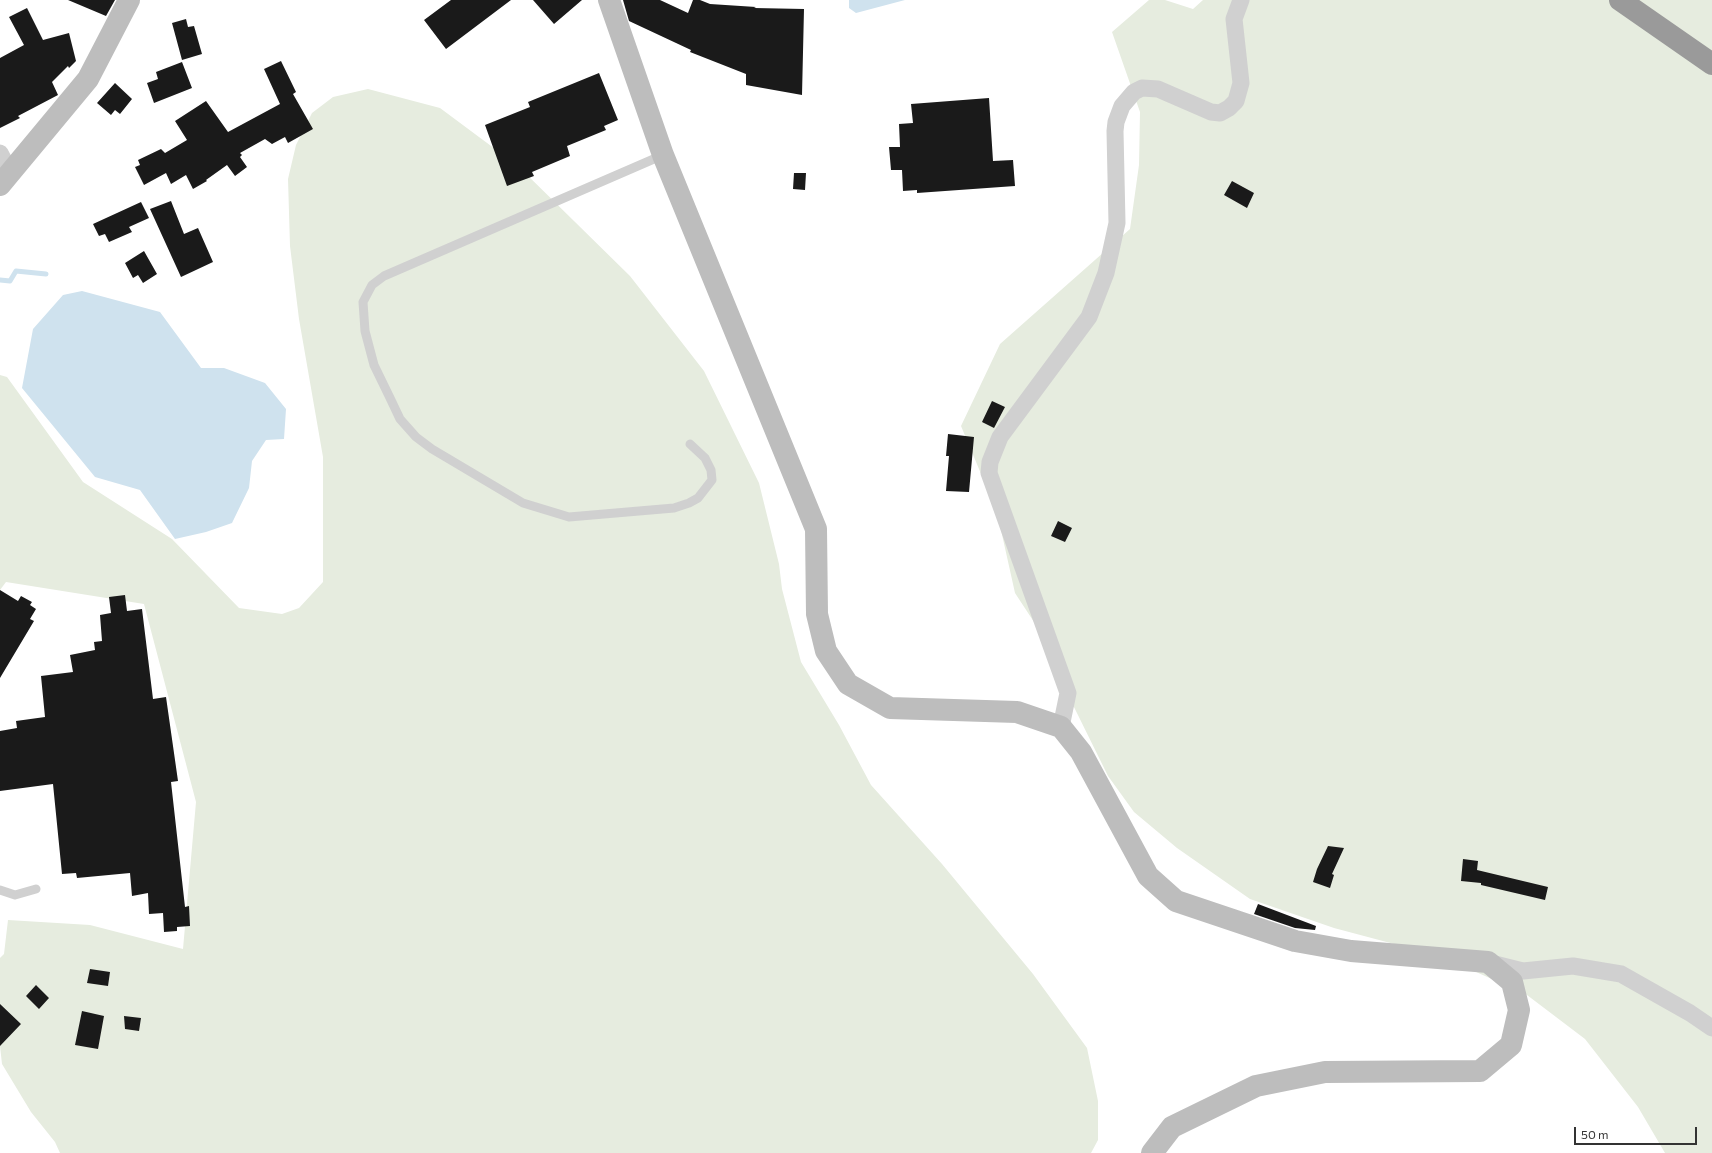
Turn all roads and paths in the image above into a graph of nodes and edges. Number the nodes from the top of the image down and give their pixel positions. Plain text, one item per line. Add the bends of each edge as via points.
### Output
1 (129, 0) edge
2 (609, 0) edge
3 (1241, 0) edge
4 (1620, 0) edge
5 (1712, 64) edge
6 (0, 153) edge
7 (663, 155) junction
8 (5, 179) edge
9 (690, 444) dead end
10 (1061, 726) junction
11 (36, 889) dead end
12 (0, 890) edge
13 (1488, 962) junction
14 (1712, 1028) edge
15 (1152, 1153) edge

1 - 8 street via 88,79
2 - 7 street
3 - 10 street via 1234,19 1240,88 1236,101 1229,108 1220,113 1211,112 1158,89 1142,88 1134,92 1122,106 1115,132 1116,224 1106,273 1089,317 1000,437 990,462 989,472 1068,693
4 - 5 highway
6 - 8 street
7 - 9 lane via 384,276 372,285 363,302 365,331 374,365 390,400 400,419 416,437 523,503 569,517 674,508 689,504 698,498 712,480 711,470 705,458
7 - 10 street via 816,529 817,614 826,651 848,684 890,708 1017,712
10 - 13 street via 1081,752 1148,876 1176,901 1295,941 1351,951
11 - 12 lane via 16,895
13 - 14 street via 1523,971 1573,966 1621,974
13 - 15 street via 1512,982 1519,1010 1511,1045 1480,1071 1325,1072 1256,1086 1172,1127

